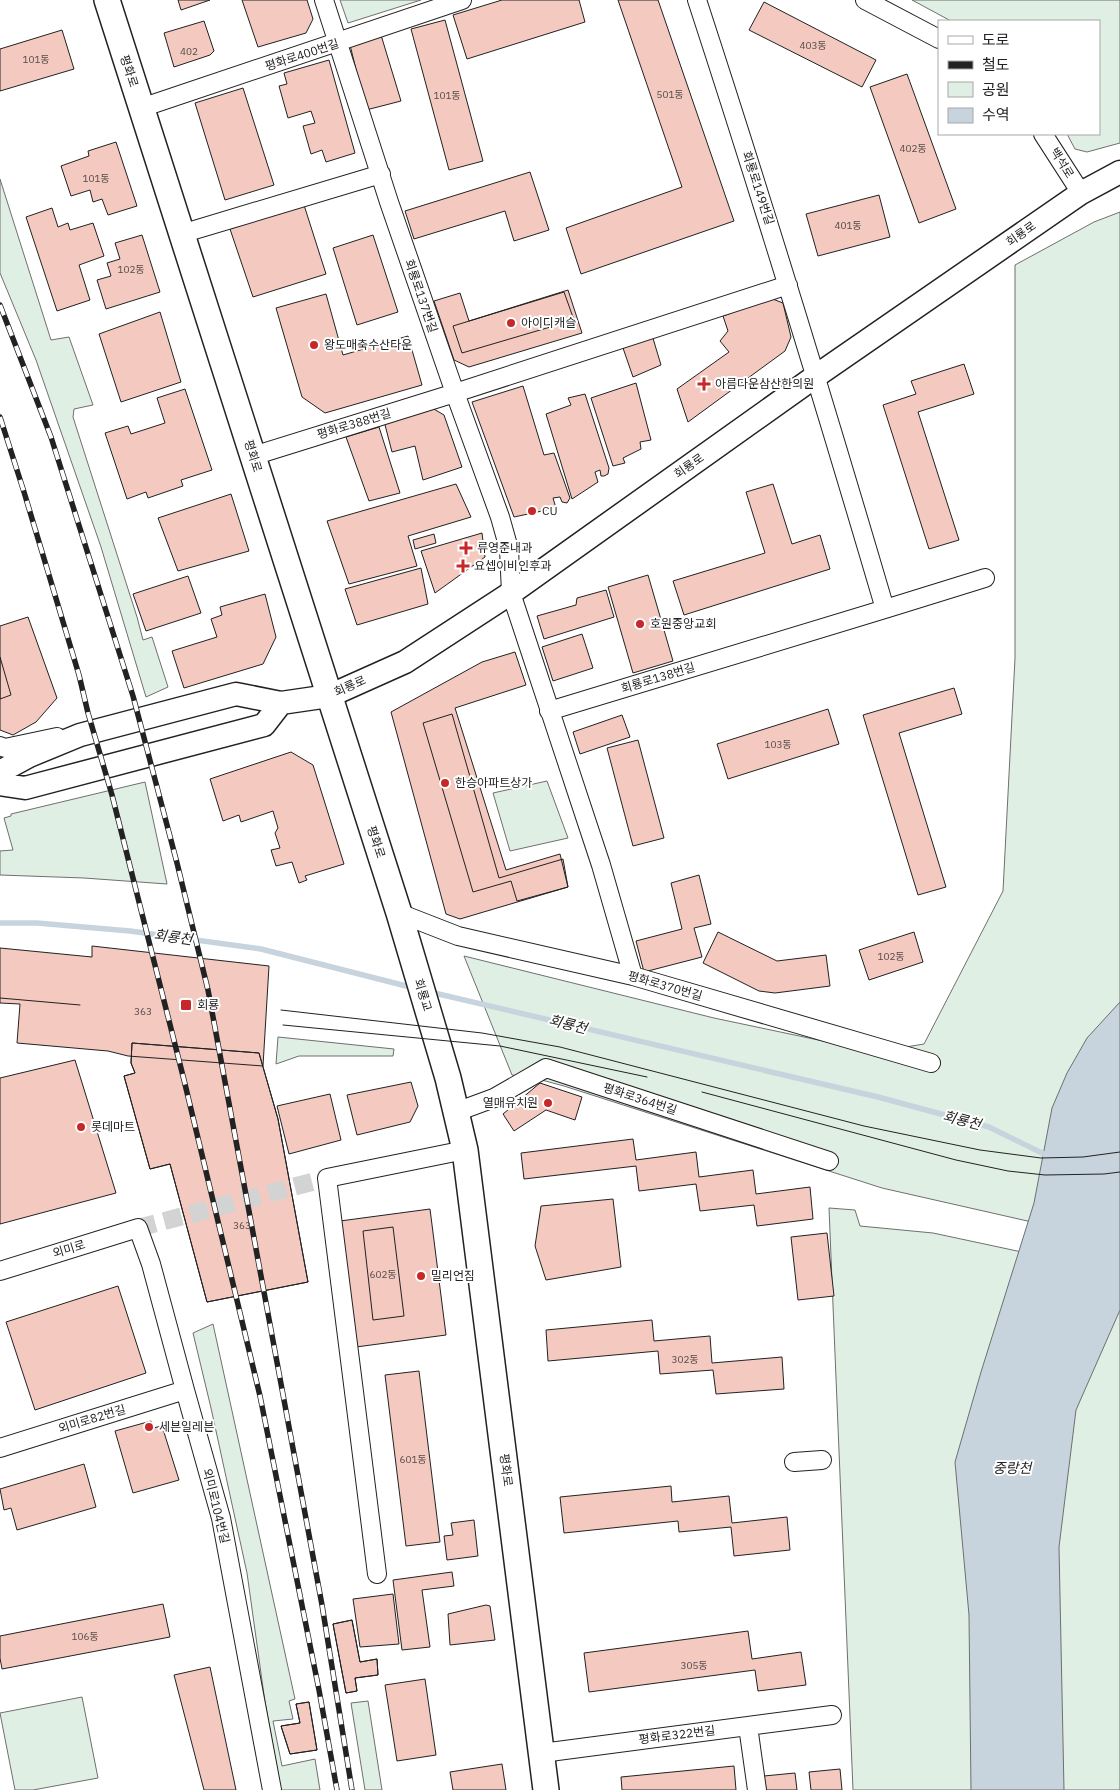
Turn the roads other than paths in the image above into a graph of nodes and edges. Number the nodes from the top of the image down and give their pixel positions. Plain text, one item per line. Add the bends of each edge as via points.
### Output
1 (106, 0) edge
2 (324, 0) edge
3 (462, 0) edge
4 (697, 0) edge
5 (865, 0) edge
6 (938, 38) edge
7 (337, 43) junction
8 (141, 108) junction
9 (1044, 135) edge
10 (1120, 172) edge
11 (381, 174) junction
12 (1081, 193) junction
13 (181, 234) junction
14 (788, 285) junction
15 (816, 376) junction
16 (455, 393) junction
17 (253, 456) junction
18 (985, 578) dead end
19 (511, 593) junction
20 (885, 609) junction
21 (329, 696) junction
22 (281, 703) junction
23 (549, 711) junction
24 (80, 735) junction
25 (0, 746) edge
26 (0, 774) edge
27 (0, 784) edge
28 (399, 913) junction
29 (632, 976) junction
30 (931, 1063) dead end
31 (448, 1078) joint
32 (456, 1112) junction
33 (465, 1150) junction
34 (829, 1161) dead end
35 (138, 1228) joint
36 (0, 1270) edge
37 (184, 1390) junction
38 (0, 1448) edge
39 (822, 1460) dead end
40 (794, 1462) dead end
41 (377, 1574) dead end
42 (832, 1715) dead end
43 (748, 1726) junction
44 (542, 1753) junction
45 (272, 1790) edge
46 (546, 1790) edge
47 (757, 1790) edge

1 - 8 main road, 평화로
2 - 7 street, 회룡로137번길
3 - 7 street, 평화로400번길
4 - 14 street, 회룡로149번길
5 - 6 street
7 - 8 street, 평화로400번길
7 - 11 street, 회룡로137번길
8 - 13 main road, 평화로
9 - 12 street, 백석로
10 - 12 street, 회룡로
11 - 13 street
11 - 16 street, 회룡로137번길
12 - 15 street, 회룡로
13 - 17 main road, 평화로
14 - 15 street, 회룡로149번길
14 - 16 street, 평화로388번길
15 - 19 street, 회룡로
15 - 20 street
16 - 17 street, 평화로388번길
16 - 19 street, 회룡로137번길 via 509,549
17 - 21 main road, 평화로
18 - 20 street, 회룡로138번길
19 - 21 street, 회룡로 via 405,662
19 - 23 street
20 - 23 street, 회룡로138번길
21 - 22 street, 회룡로
21 - 28 main road, 평화로
22 - 24 street, 회룡로 via 236,694
22 - 27 street via 264,725 25,788
23 - 29 street via 601,865
24 - 25 street via 5,748
24 - 26 street, 회룡로 via 29,756
28 - 29 street, 평화로370번길 via 458,936
28 - 31 main road, 회룡교
29 - 30 street, 평화로370번길
31 - 32 main road, 평화로
32 - 33 main road, 평화로
32 - 34 street, 평화로364번길 via 494,1098 546,1068
33 - 41 street via 327,1178
33 - 44 main road, 평화로
35 - 36 street, 외미로
35 - 37 street, 외미로104번길 via 151,1264
37 - 38 street, 외미로82번길
37 - 45 street, 외미로104번길 via 221,1518
39 - 40 street
42 - 43 street, 평화로322번길
43 - 44 street, 평화로322번길
43 - 47 street
44 - 46 main road, 평화로

